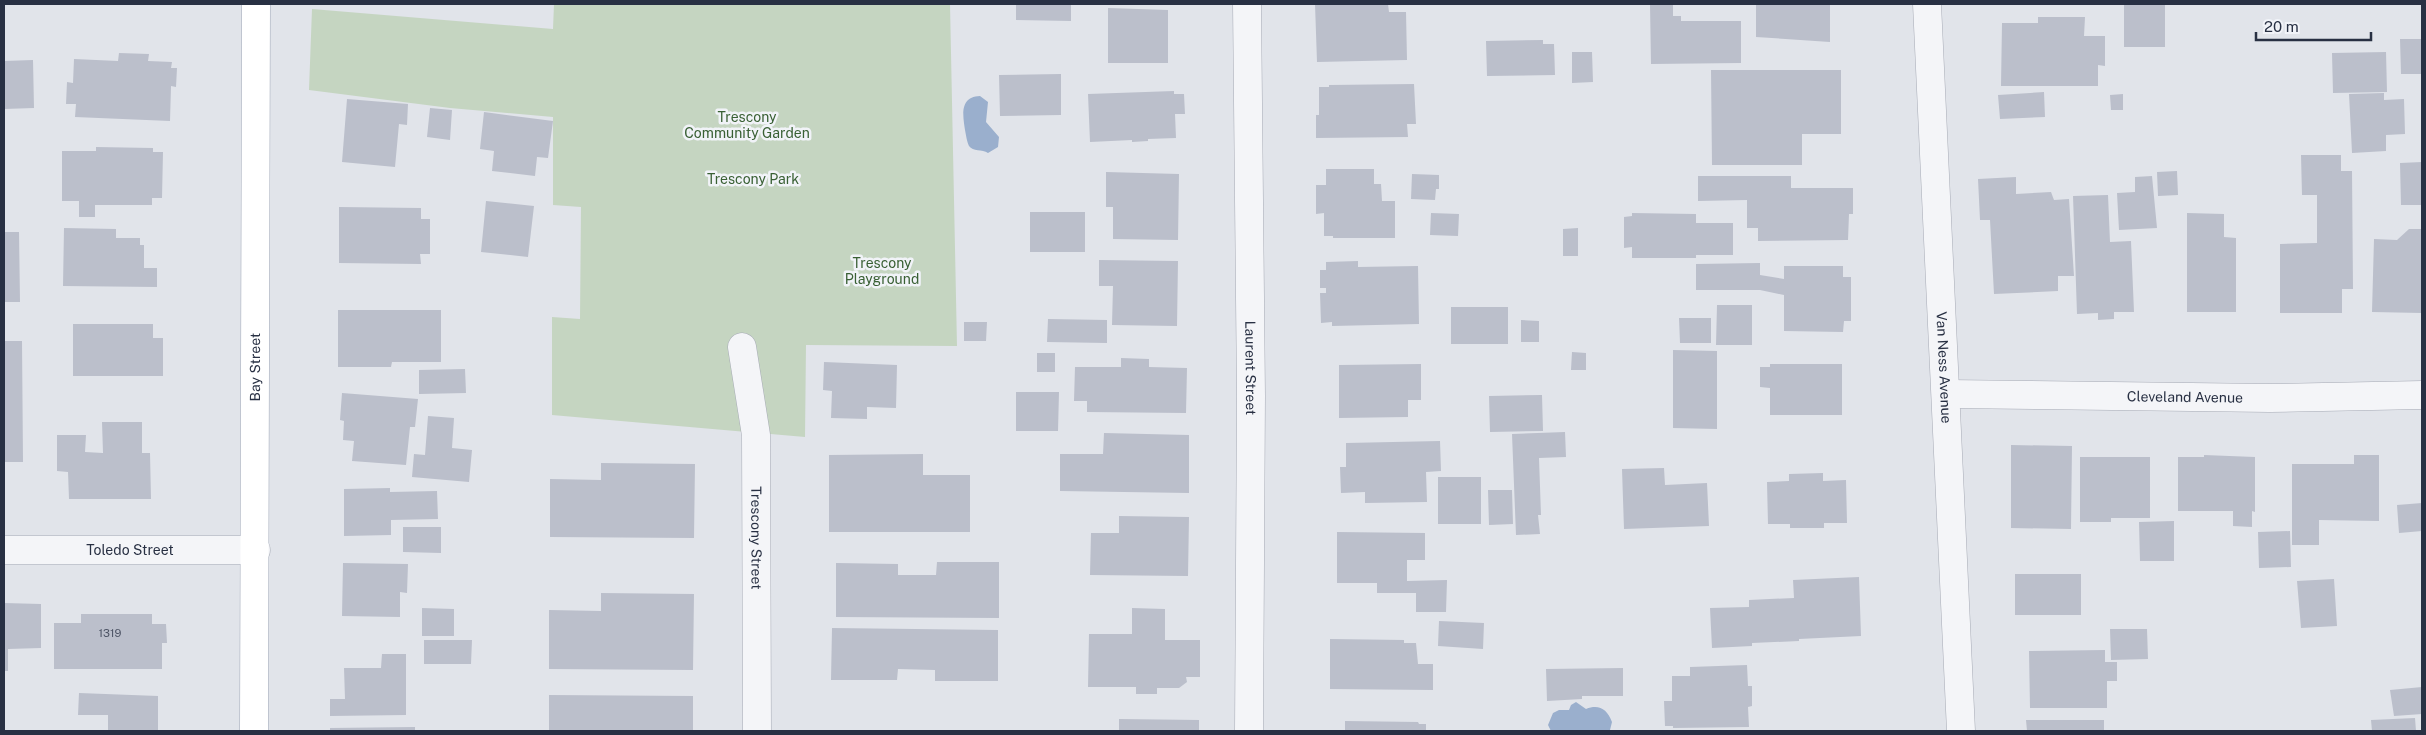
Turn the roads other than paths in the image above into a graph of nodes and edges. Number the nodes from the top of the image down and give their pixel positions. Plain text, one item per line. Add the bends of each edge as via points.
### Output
1 (256, 4) edge
2 (1247, 4) edge
3 (1927, 4) edge
4 (742, 348) dead end
5 (1947, 394) junction
6 (2422, 395) edge
7 (4, 550) edge
8 (256, 550) junction
9 (254, 731) edge
10 (757, 731) edge
11 (1249, 731) edge
12 (1961, 731) edge

1 - 8 main road, Bay Street
2 - 11 street, Laurent Street via 1251,396
3 - 5 street, Van Ness Avenue
4 - 10 street, Trescony Street via 756,435
5 - 6 street, Cleveland Avenue via 2270,398
5 - 12 street, Van Ness Avenue
7 - 8 street, Toledo Street
8 - 9 main road, Bay Street

